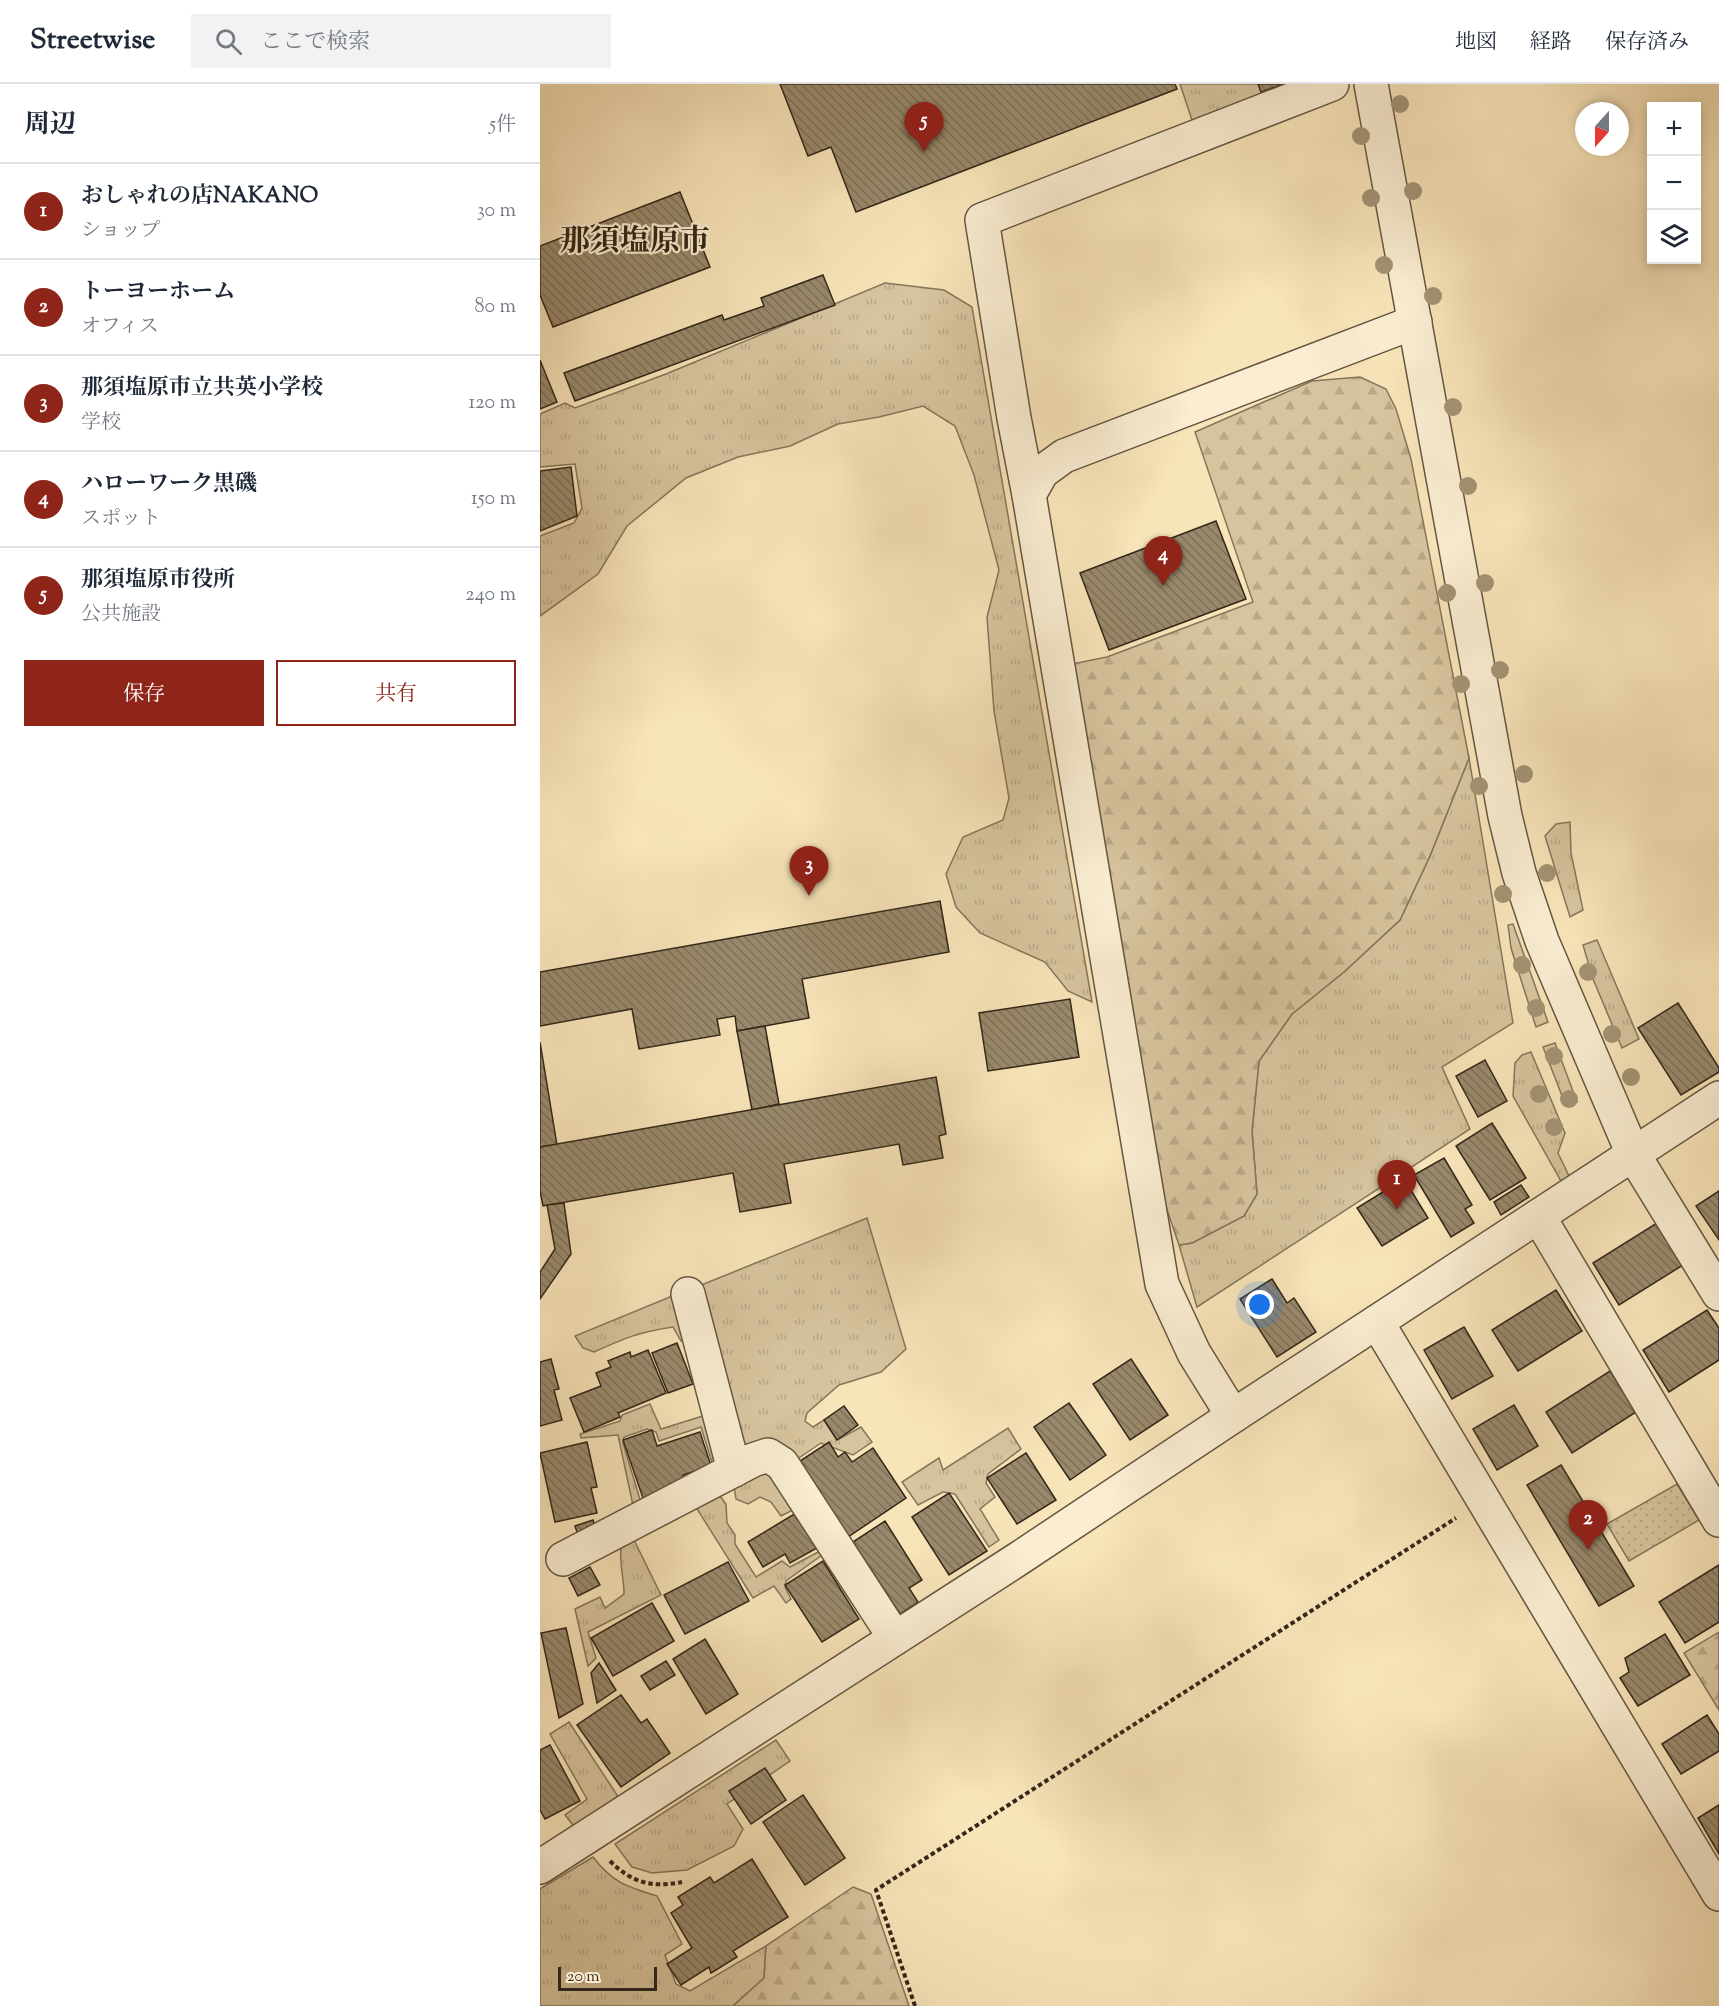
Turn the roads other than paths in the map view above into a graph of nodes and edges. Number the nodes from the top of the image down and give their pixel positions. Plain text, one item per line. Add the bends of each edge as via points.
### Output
1 (1332, 84) edge
2 (1371, 84) edge
3 (1415, 322) junction
4 (1029, 495) junction
5 (1719, 1098) edge
6 (1633, 1154) junction
7 (1539, 1217) junction
8 (688, 1294) dead end
9 (1719, 1294) edge
10 (1377, 1322) junction
11 (1233, 1416) junction
12 (734, 1470) junction
13 (1719, 1521) edge
14 (563, 1559) dead end
15 (896, 1638) junction
16 (540, 1867) edge
17 (1719, 1894) edge

1 - 4 street via 982,220
2 - 3 street
3 - 4 street via 1064,456 1042,471
3 - 6 street via 1519,873 1542,941
4 - 11 street via 1162,1284 1194,1353
5 - 6 street
6 - 7 street
6 - 9 street
7 - 10 street
7 - 13 street
8 - 12 street
10 - 11 street
10 - 17 street
11 - 15 street
12 - 14 street
12 - 15 street via 768,1455 782,1464
15 - 16 street

